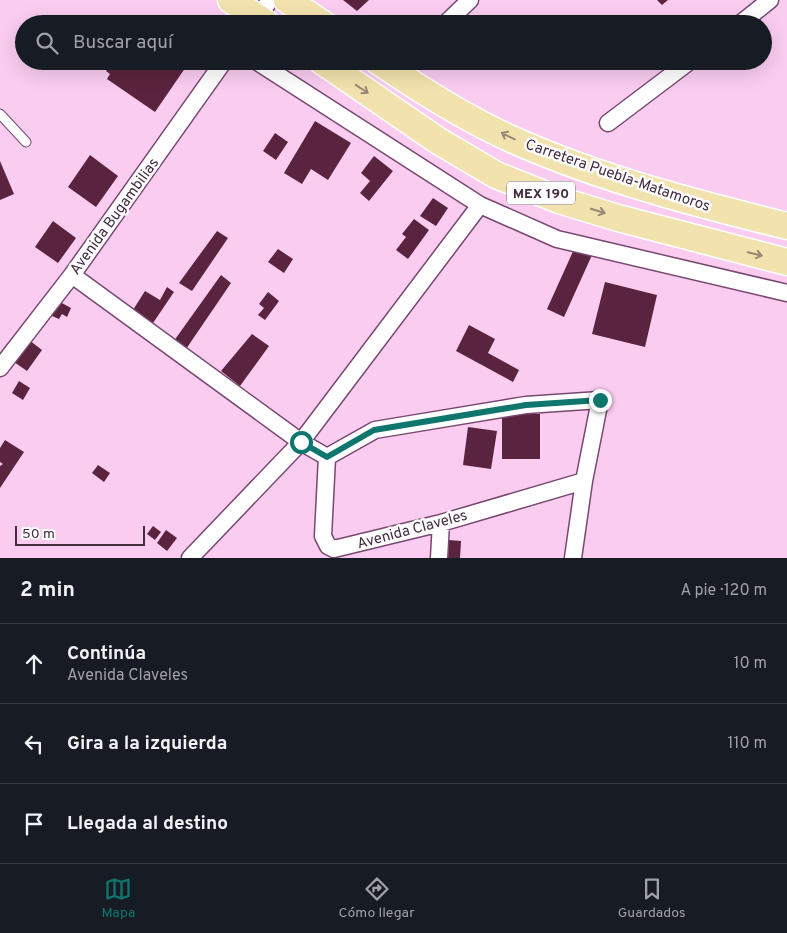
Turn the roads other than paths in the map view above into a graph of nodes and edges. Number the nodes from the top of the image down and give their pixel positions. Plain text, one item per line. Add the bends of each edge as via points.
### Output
1 (232, 0) edge
2 (287, 0) edge
3 (470, 0) edge
4 (770, 0) edge
5 (260, 15) edge
6 (310, 15) edge
7 (454, 15) edge
8 (751, 15) edge
9 (218, 70) edge
10 (270, 70) edge
11 (335, 70) edge
12 (392, 70) edge
13 (678, 70) edge
14 (0, 114) edge
15 (608, 123) dead end
16 (26, 142) dead end
17 (480, 205) junction
18 (787, 226) edge
19 (787, 262) edge
20 (72, 275) junction
21 (787, 293) edge
22 (0, 368) edge
23 (301, 442) junction
24 (327, 457) junction
25 (584, 481) junction
26 (441, 523) junction
27 (190, 558) edge
28 (439, 558) edge
29 (573, 558) edge

1 - 5 main road
2 - 6 main road
3 - 7 street
4 - 8 street
9 - 20 street, Avenida Bugambilias
10 - 17 street
11 -> 19 main road, MEX 190 via 496,175 568,202 675,234
18 -> 12 main road, Carretera Puebla-Matamoros / MEX 190 via 707,206 536,150 455,109
13 - 15 street
14 - 16 lane
17 - 21 street via 557,239
17 - 23 street
20 - 22 street, Avenida Bugambilias
20 - 23 street
23 - 24 street
23 - 27 street
24 - 25 street via 374,430 526,405 600,400
24 - 26 street, Avenida Claveles via 323,536 328,546 334,549
25 - 26 street, Avenida Claveles
25 - 29 street
26 - 28 street

